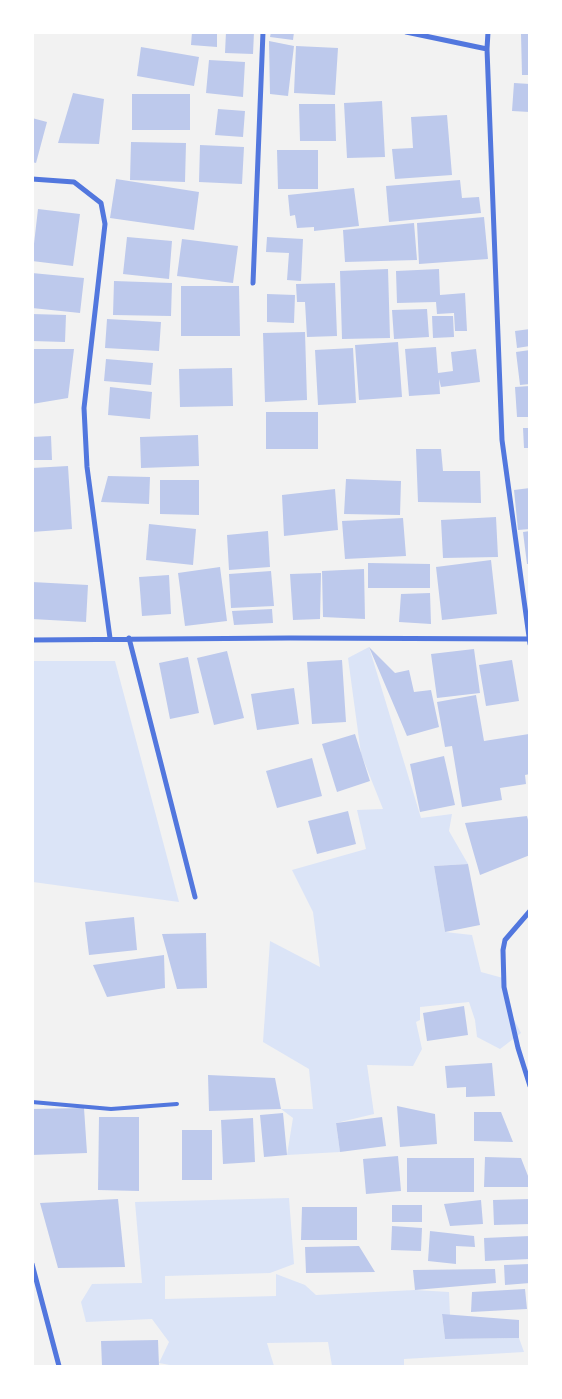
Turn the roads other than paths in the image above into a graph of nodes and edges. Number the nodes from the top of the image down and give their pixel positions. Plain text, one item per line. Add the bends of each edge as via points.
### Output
1 (263, 32) edge
2 (406, 32) edge
3 (488, 32) edge
4 (487, 50) junction
5 (32, 179) edge
6 (253, 283) dead end
7 (110, 638) junction
8 (129, 638) junction
9 (32, 640) edge
10 (529, 641) edge
11 (195, 897) dead end
12 (530, 911) edge
13 (529, 1083) edge
14 (32, 1102) edge
15 (178, 1104) dead end
16 (32, 1264) edge
17 (59, 1366) edge

1 - 6 street
2 - 4 street
3 - 4 street
4 - 10 street via 502,440
5 - 7 street via 74,182 101,203 105,224 84,408 87,468
7 - 8 street
7 - 9 street
8 - 10 street
8 - 11 street
12 - 13 street via 505,940 502,950 504,986
14 - 15 lane via 111,1109
16 - 17 street

